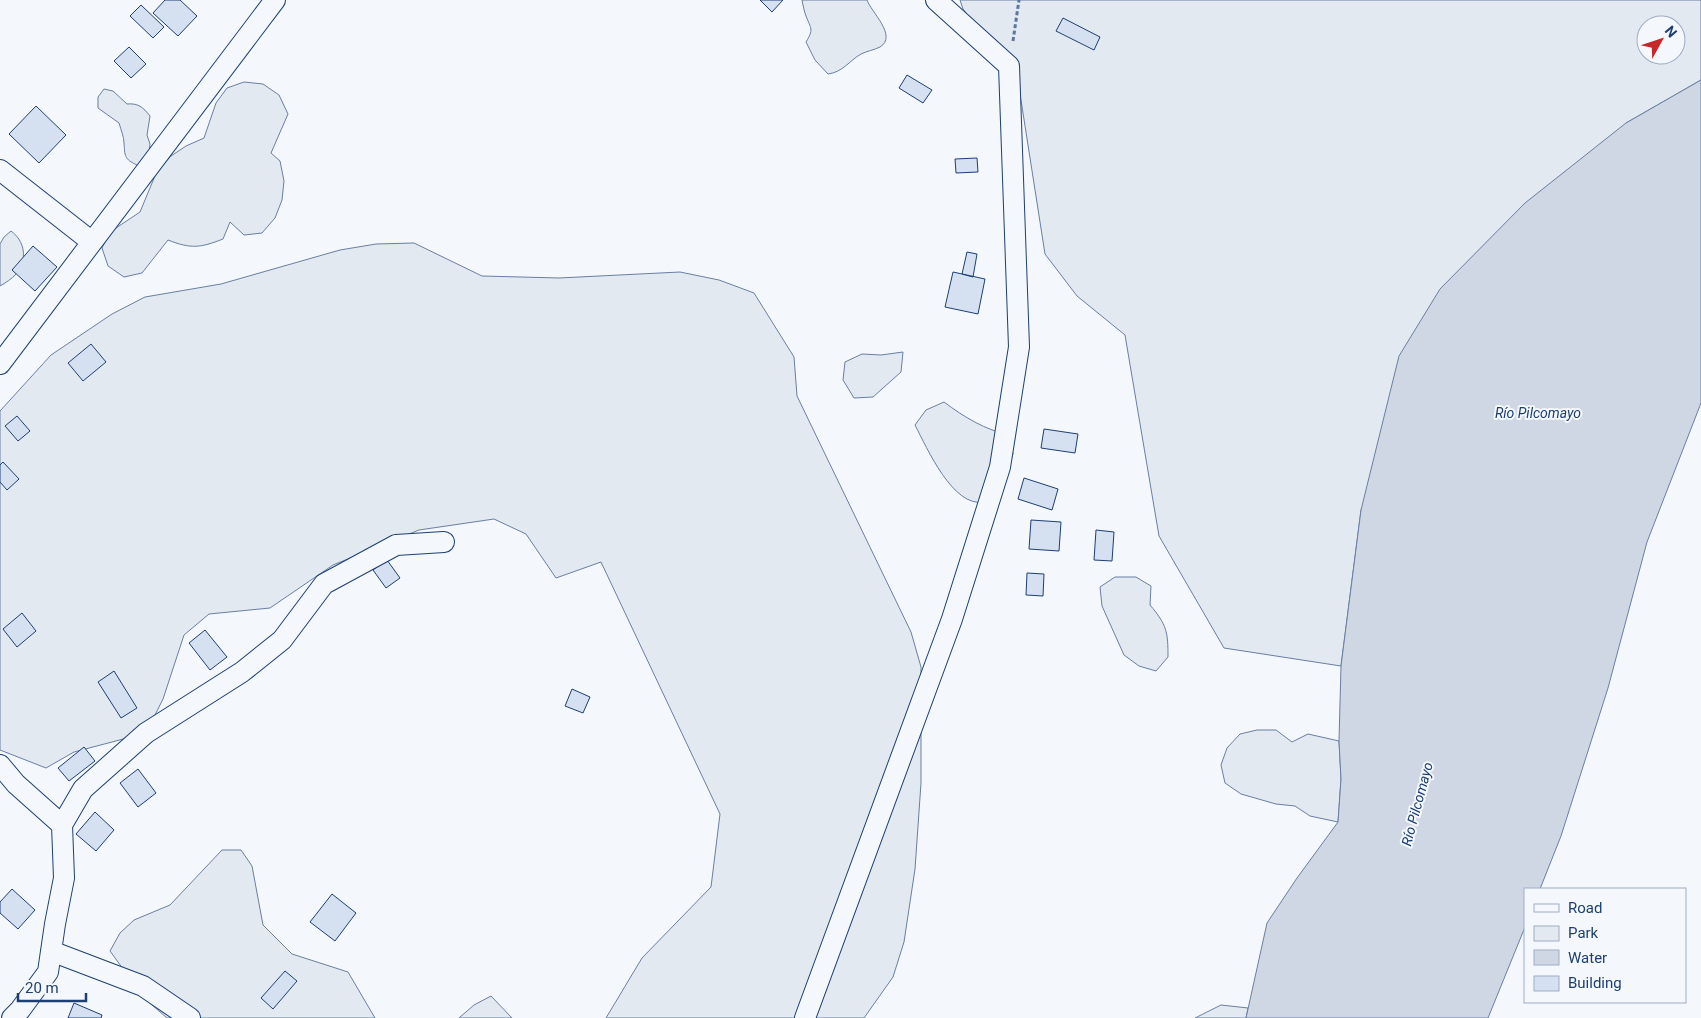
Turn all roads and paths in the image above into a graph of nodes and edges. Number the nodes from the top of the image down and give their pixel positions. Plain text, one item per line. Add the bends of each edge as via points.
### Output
1 (275, 0) edge
2 (936, 0) edge
3 (1019, 0) edge
4 (1009, 66) junction
5 (0, 170) edge
6 (92, 242) junction
7 (0, 364) edge
8 (444, 542) dead end
9 (0, 766) edge
10 (62, 825) junction
11 (50, 952) junction
12 (12, 1018) edge
13 (190, 1018) edge
14 (805, 1018) edge

1 - 6 street
2 - 4 street
3 - 4 path
4 - 14 street via 1019,346 1000,467 952,619
5 - 6 street
6 - 7 street
8 - 10 street via 396,545 324,584 282,640 242,672 146,733 83,788
9 - 10 street
10 - 11 street via 64,878
11 - 12 street via 48,972
11 - 13 street via 143,986

